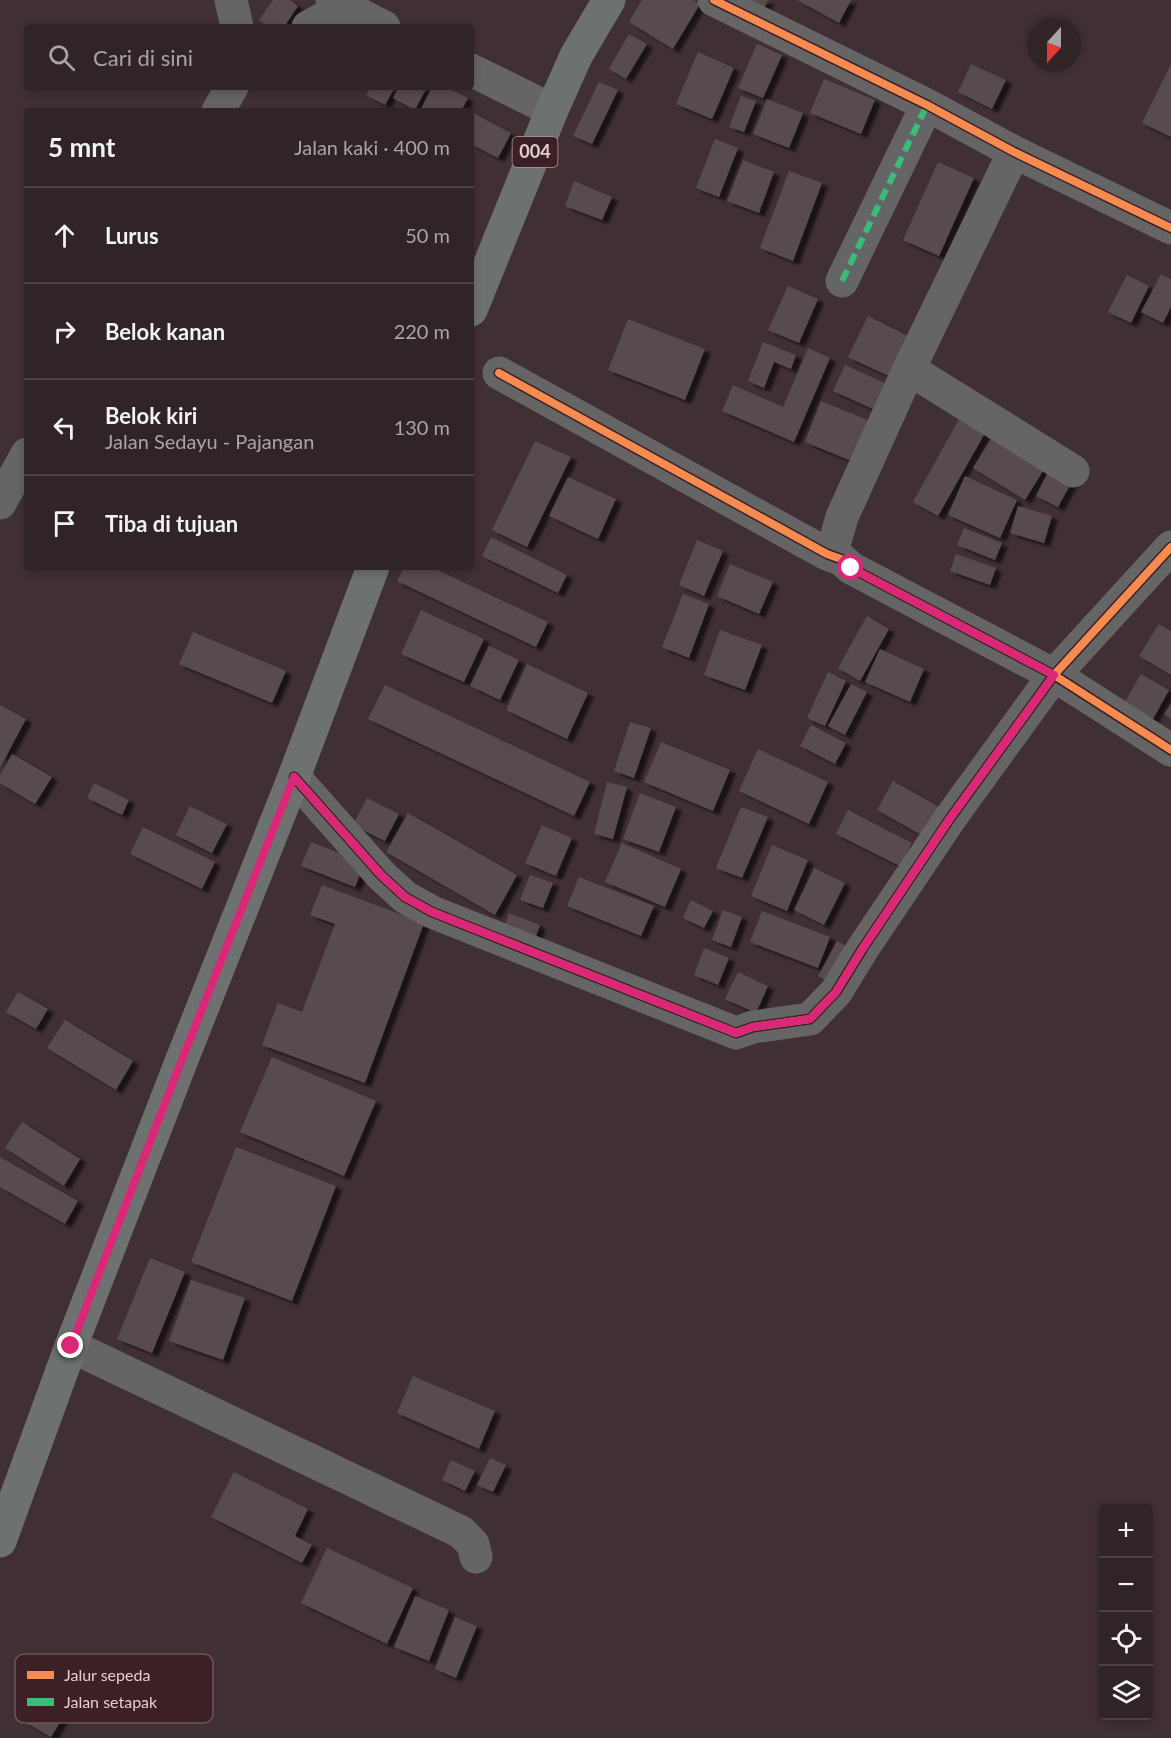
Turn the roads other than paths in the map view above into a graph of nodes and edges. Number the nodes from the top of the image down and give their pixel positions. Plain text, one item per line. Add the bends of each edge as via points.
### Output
1 (231, 0) edge
2 (609, 0) edge
3 (714, 0) edge
4 (338, 4) edge
5 (236, 24) edge
6 (312, 24) edge
7 (378, 24) edge
8 (474, 71) edge
9 (230, 90) edge
10 (927, 105) junction
11 (220, 108) edge
12 (552, 110) junction
13 (1014, 152) junction
14 (1171, 228) edge
15 (842, 281) dead end
16 (474, 303) edge
17 (909, 369) junction
18 (499, 373) dead end
19 (24, 459) edge
20 (1073, 471) dead end
21 (0, 503) edge
22 (1171, 547) edge
23 (827, 554) junction
24 (372, 570) edge
25 (1054, 675) junction
26 (1171, 750) edge
27 (294, 777) junction
28 (71, 1346) junction
29 (0, 1541) edge
30 (476, 1557) dead end

1 - 5 street
2 - 12 main road, 004 via 576,57
3 - 10 street
4 - 6 street
4 - 7 street
8 - 12 street
9 - 11 street
10 - 13 street
10 - 15 street
12 - 16 main road, 004
13 - 14 street
13 - 17 street
17 - 20 street
17 - 23 street
18 - 23 street
19 - 21 street
22 - 25 street
23 - 25 street
24 - 27 main road
25 - 26 street
25 - 27 street via 951,817 836,992 810,1019 736,1033 432,912 405,897
27 - 28 main road
28 - 29 main road
28 - 30 street via 461,1532 473,1544

